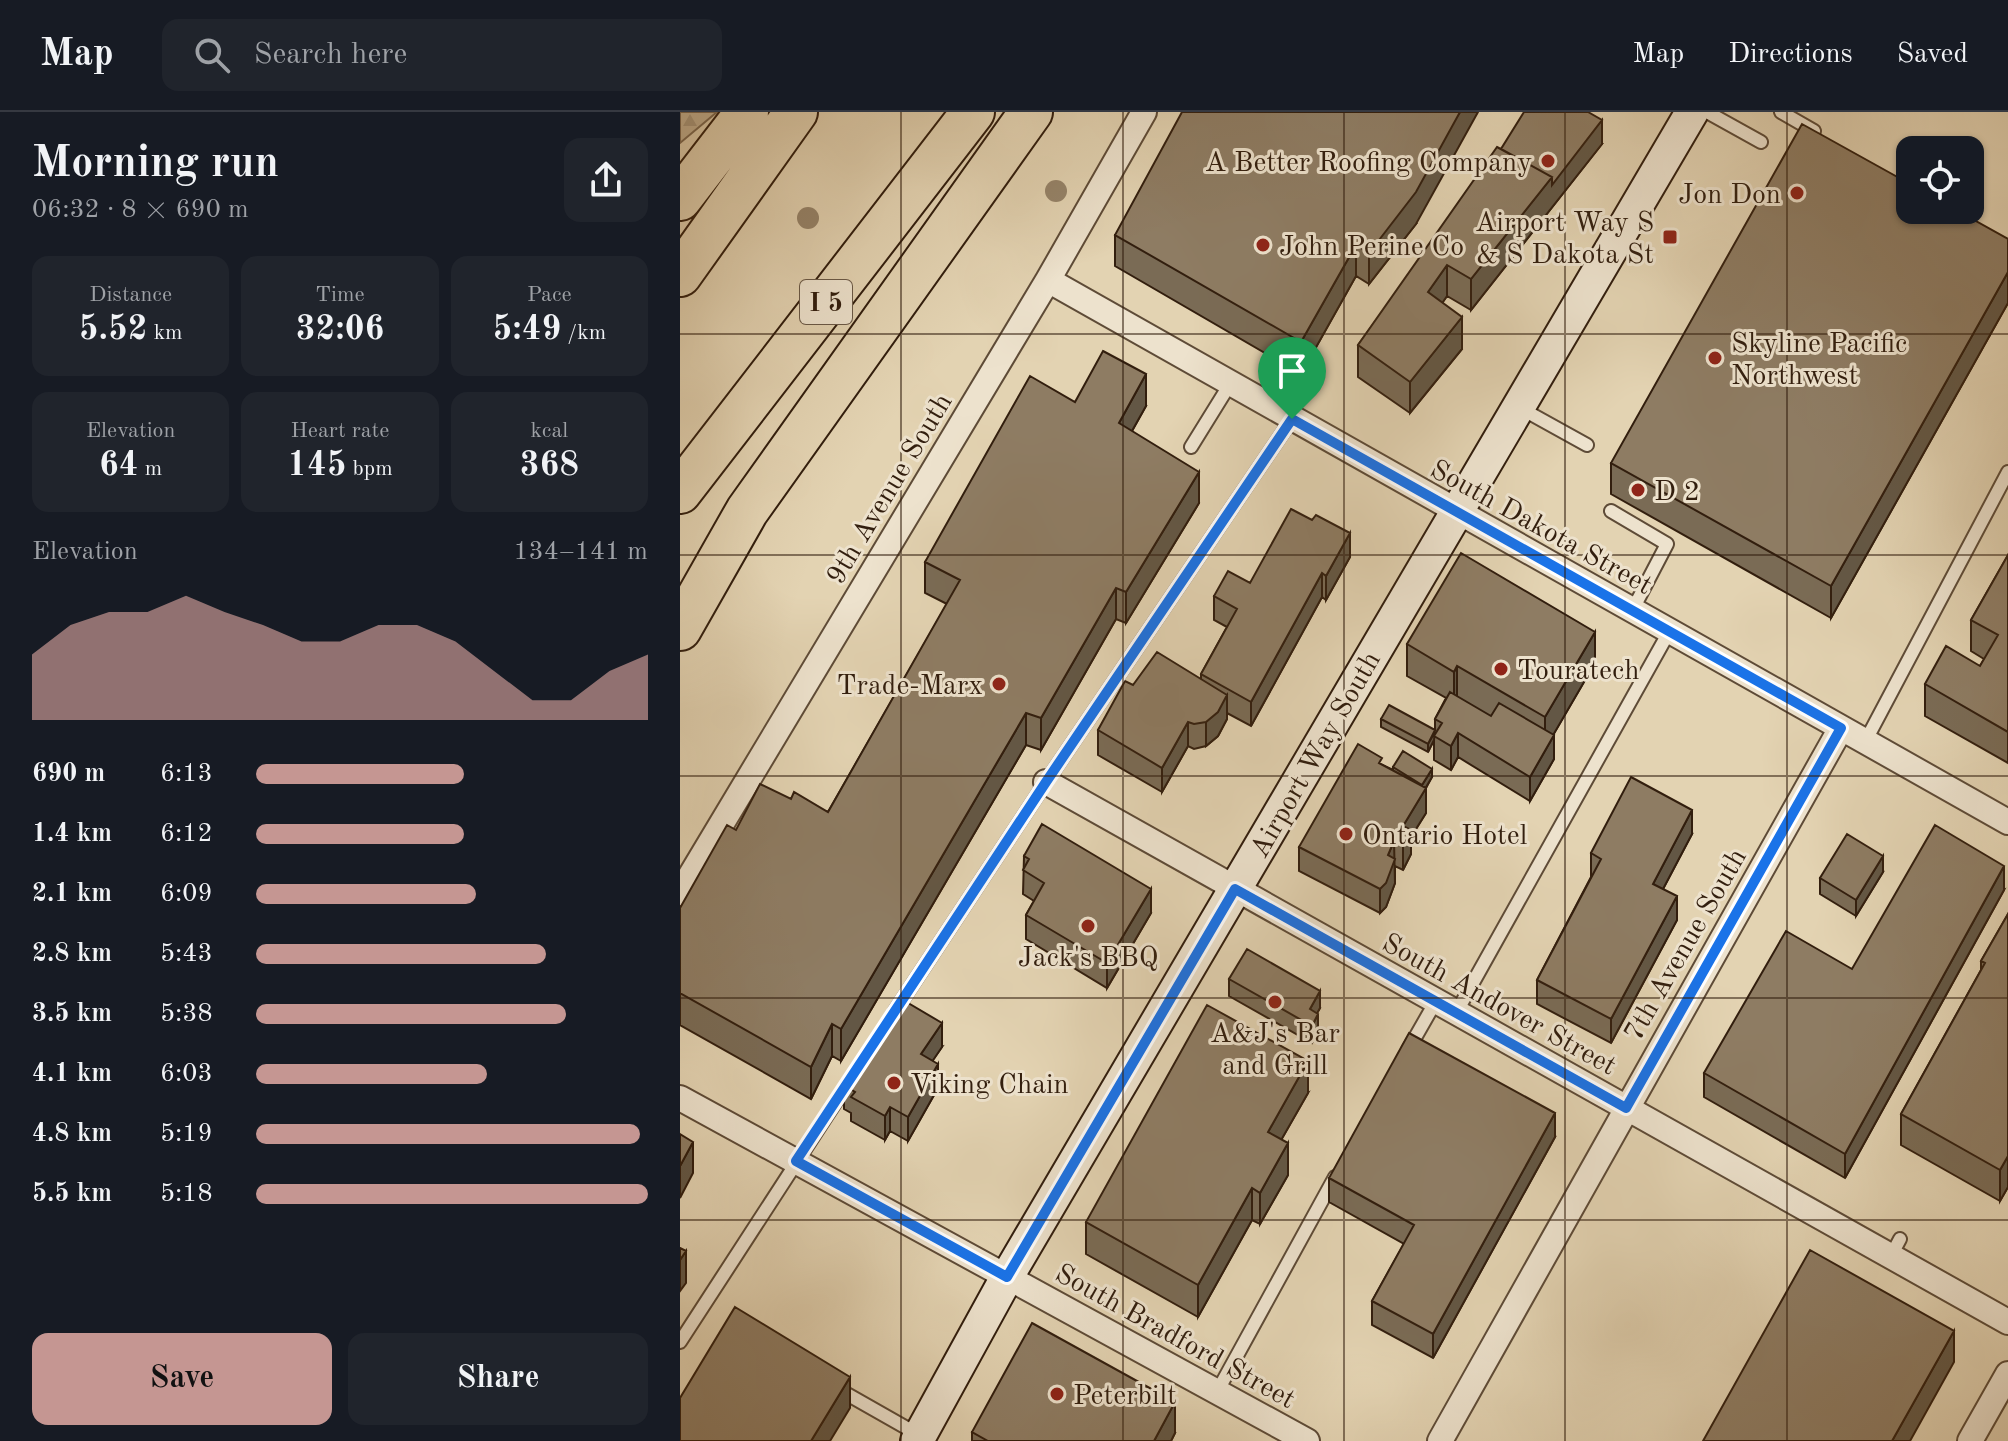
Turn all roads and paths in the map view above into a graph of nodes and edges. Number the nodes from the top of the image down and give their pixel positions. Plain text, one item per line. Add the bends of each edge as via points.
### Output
1 (747, 112) edge
2 (796, 112) edge
3 (973, 112) edge
4 (1031, 112) edge
5 (1144, 112) edge
6 (1692, 112) edge
7 (1707, 112) edge
8 (1781, 112) edge
9 (1820, 134) edge
10 (1761, 142) dead end
11 (680, 199) edge
12 (680, 275) edge
13 (1048, 280) junction
14 (1230, 384) junction
15 (1518, 407) junction
16 (1292, 419) junction
17 (1587, 445) dead end
18 (1191, 447) dead end
19 (2008, 472) edge
20 (680, 492) edge
21 (1456, 511) junction
22 (1611, 511) dead end
23 (1632, 611) junction
24 (680, 629) edge
25 (1669, 632) junction
26 (1841, 728) junction
27 (1865, 742) junction
28 (1046, 782) junction
29 (2008, 822) edge
30 (1235, 889) junction
31 (680, 893) edge
32 (1446, 1007) junction
33 (885, 1026) edge
34 (863, 1061) edge
35 (1399, 1066) edge
36 (680, 1098) edge
37 (1626, 1108) junction
38 (796, 1161) junction
39 (1342, 1165) edge
40 (1007, 1277) junction
41 (2008, 1322) edge
42 (680, 1342) edge
43 (2008, 1374) edge
44 (820, 1380) edge
45 (1217, 1392) junction
46 (919, 1438) edge
47 (1307, 1441) edge
48 (1440, 1441) edge
49 (1970, 1441) edge

1 - 11 highway
2 - 12 highway
3 - 20 highway, I 5
4 - 24 highway via 747,511
5 - 13 street, 9th Avenue South
6 - 15 main road, Airport Way South
7 - 10 lane
8 - 9 lane
13 - 14 street, South Dakota Street
13 - 31 street, 9th Avenue South
14 - 16 street, South Dakota Street
14 - 18 lane
15 - 17 lane
15 - 21 main road, Airport Way South
16 - 21 street, South Dakota Street
16 - 28 lane
19 - 27 lane
21 - 23 street, South Dakota Street
21 - 30 main road, Airport Way South
22 - 23 lane via 1667,544
23 - 25 street, South Dakota Street
25 - 26 street, South Dakota Street
25 - 32 lane
26 - 27 street, South Dakota Street
26 - 37 street, 7th Avenue South
27 - 29 street, South Dakota Street
28 - 30 street, South Andover Street
28 - 33 lane
30 - 32 street, South Andover Street
30 - 40 main road, Airport Way South
32 - 35 lane
32 - 37 street, South Andover Street
34 - 38 lane
36 - 38 street, South Bradford Street
37 - 41 street, South Andover Street via 1896,1247
37 - 48 street, 7th Avenue South
38 - 40 street, South Bradford Street
38 - 42 lane
39 - 45 lane
40 - 45 street, South Bradford Street
40 - 46 main road, Airport Way South
43 - 49 street
44 - 46 lane
45 - 47 street, South Bradford Street

